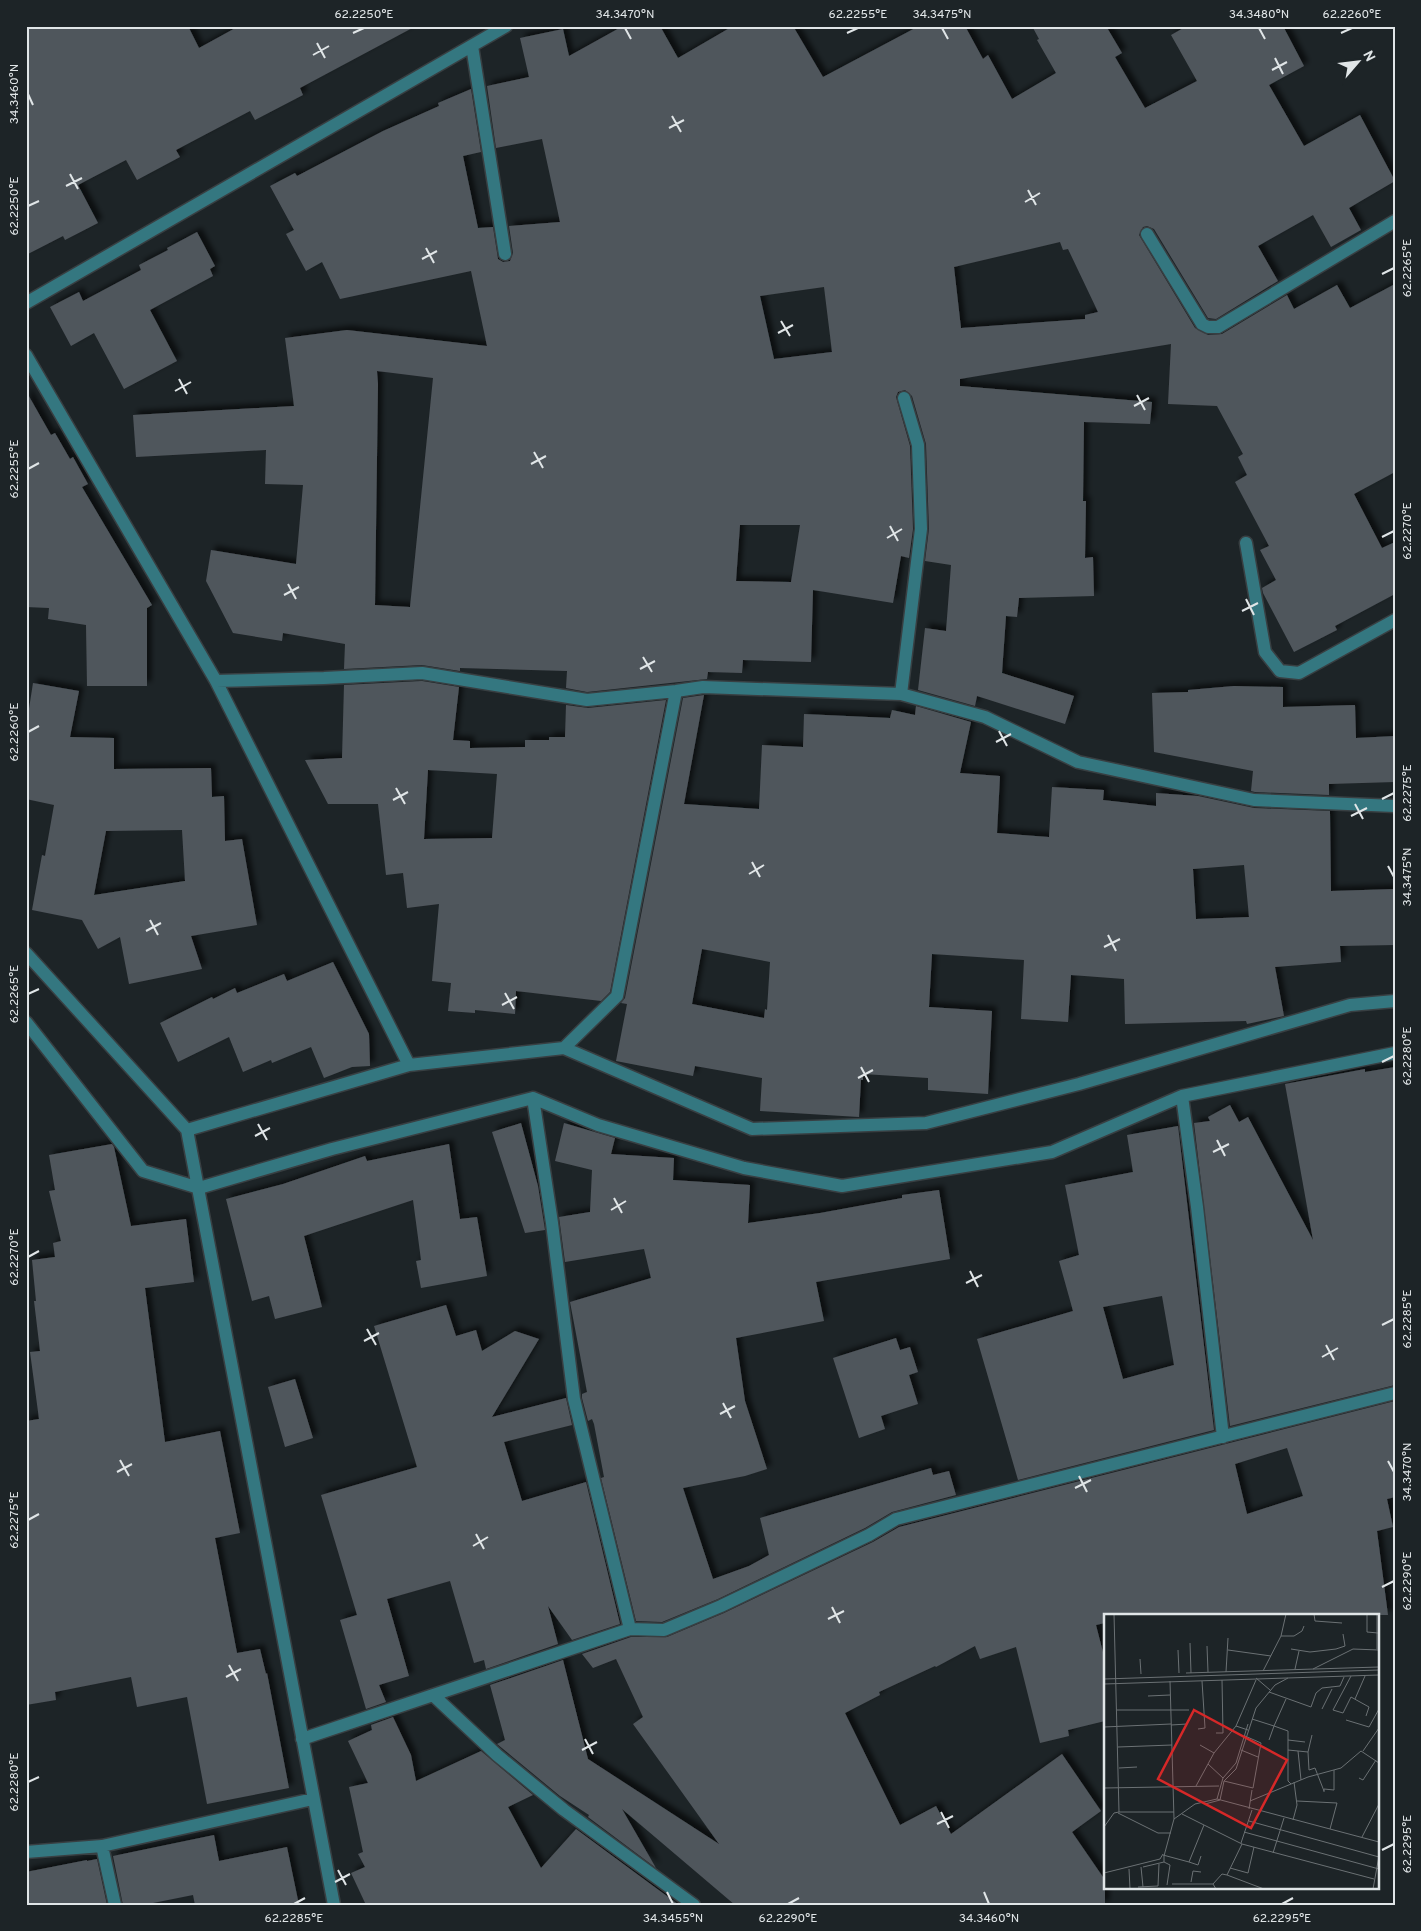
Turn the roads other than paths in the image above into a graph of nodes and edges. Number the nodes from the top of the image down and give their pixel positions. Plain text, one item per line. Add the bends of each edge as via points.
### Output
1 (506, 26) edge
2 (472, 46) junction
3 (1395, 221) edge
4 (1147, 234) dead end
5 (505, 254) dead end
6 (26, 303) edge
7 (26, 355) edge
8 (904, 398) dead end
9 (1246, 543) dead end
10 (1395, 620) edge
11 (216, 680) junction
12 (676, 692) junction
13 (901, 694) junction
14 (1395, 806) edge
15 (26, 953) edge
16 (1395, 1001) edge
17 (26, 1022) edge
18 (564, 1048) junction
19 (1395, 1053) edge
20 (409, 1065) junction
21 (1182, 1096) junction
22 (533, 1098) junction
23 (187, 1130) junction
24 (199, 1188) junction
25 (1395, 1393) edge
26 (1223, 1437) junction
27 (630, 1630) junction
28 (433, 1695) junction
29 (302, 1740) junction
30 (314, 1800) junction
31 (102, 1846) junction
32 (26, 1852) edge
33 (115, 1905) edge
34 (334, 1905) edge
35 (694, 1905) edge

1 - 2 street
2 - 5 street
2 - 6 street
3 - 4 street via 1218,327 1202,324
7 - 11 street
8 - 13 street via 918,445 921,529
9 - 10 street via 1265,652 1280,671 1299,673
11 - 12 street via 422,673 587,700
11 - 20 street
12 - 13 street via 703,686
12 - 18 street via 617,996
13 - 14 street via 986,717 1078,762 1254,800
15 - 23 street
16 - 18 street via 1350,1005 1079,1084 926,1123 752,1129
17 - 24 street via 143,1171
18 - 20 street
19 - 21 street
20 - 23 street
21 - 22 street via 1052,1152 842,1186 744,1168 598,1125
21 - 26 street
22 - 24 street via 332,1149
22 - 27 street via 574,1399
23 - 24 street
24 - 29 street
25 - 26 street
26 - 27 street via 896,1519 870,1535 664,1630
27 - 28 street
28 - 29 street
28 - 35 street via 497,1755 564,1810
29 - 30 street
30 - 31 street
30 - 34 street
31 - 32 street
31 - 33 street

